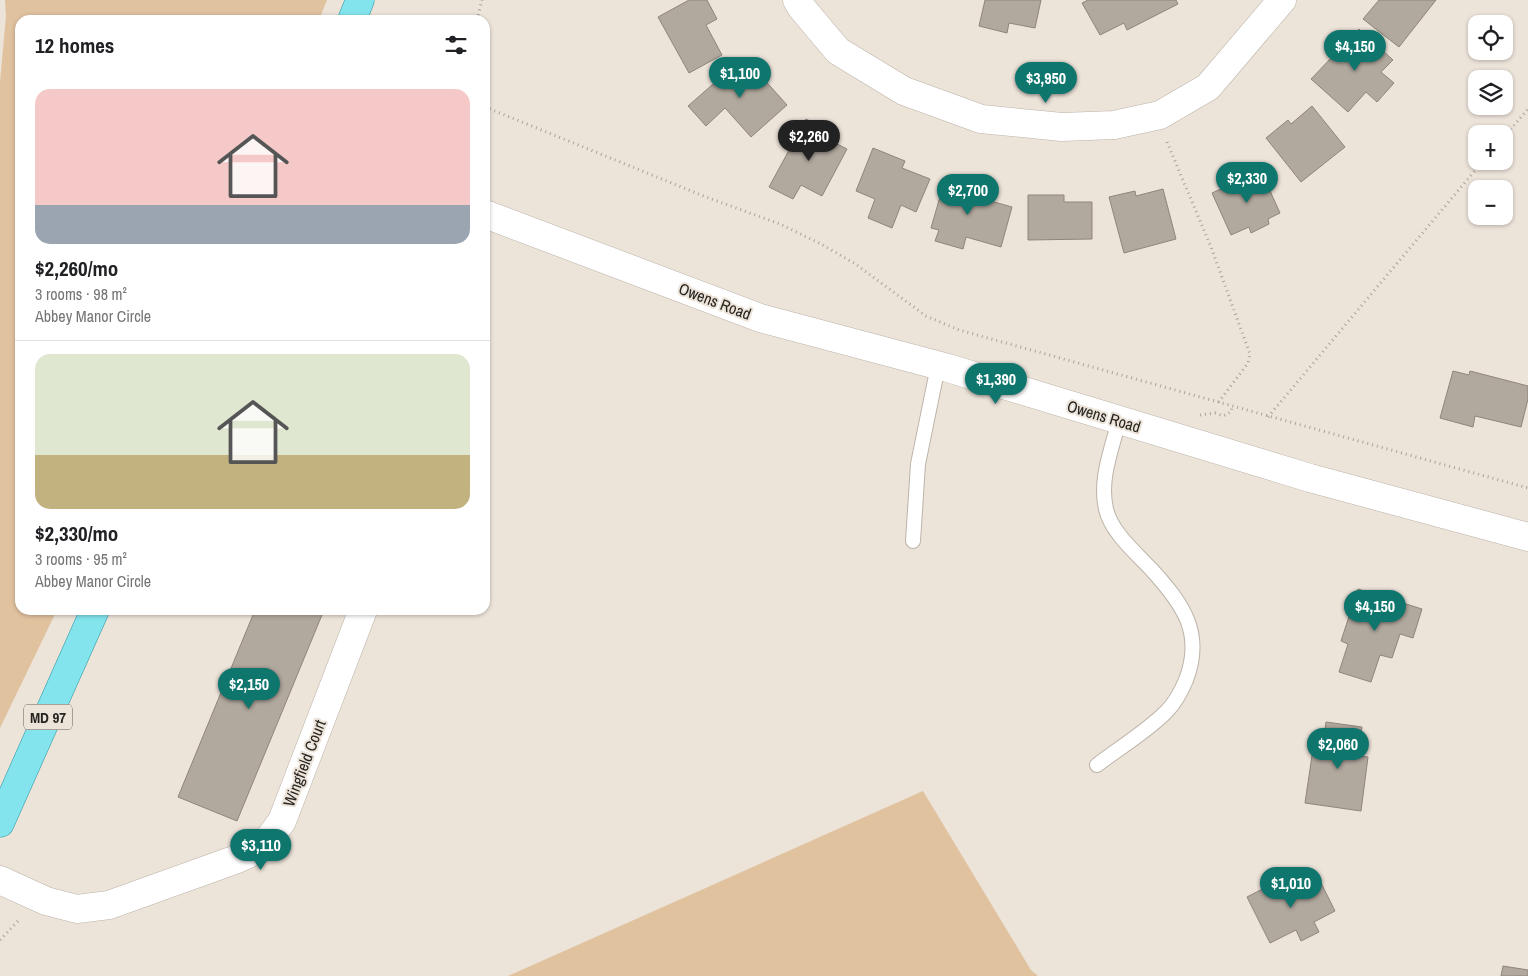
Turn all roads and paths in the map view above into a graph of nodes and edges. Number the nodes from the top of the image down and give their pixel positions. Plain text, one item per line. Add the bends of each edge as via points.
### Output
1 (360, 0) edge
2 (482, 0) edge
3 (797, 0) edge
4 (1282, 0) edge
5 (354, 15) edge
6 (478, 15) edge
7 (490, 109) edge
8 (1528, 109) edge
9 (1513, 126) edge
10 (1166, 142) dead end
11 (1475, 170) edge
12 (490, 216) edge
13 (938, 366) junction
14 (1218, 403) junction
15 (1232, 407) junction
16 (1268, 416) junction
17 (1120, 420) junction
18 (1196, 421) dead end
19 (1528, 488) edge
20 (1528, 537) edge
21 (914, 541) dead end
22 (93, 615) edge
23 (361, 615) edge
24 (1097, 765) dead end
25 (0, 823) edge
26 (0, 880) edge
27 (19, 920) dead end
28 (0, 940) edge

1 - 5 main road
2 - 6 path
3 - 4 street via 838,51 904,91 981,119 1062,127 1114,125 1160,115 1208,87
7 - 14 path via 780,224 854,263 926,316 958,330
8 - 9 path
10 - 14 path via 1211,248 1250,354 1248,363
11 - 16 path
12 - 13 street, Owens Road via 760,318
13 - 17 street, Owens Road
13 - 21 lane via 918,464
14 - 15 path
15 - 16 path
15 - 18 path via 1228,415 1202,413
16 - 19 path
17 - 20 street, Owens Road via 1310,478
17 - 24 lane via 1103,489 1106,511 1131,548 1164,583 1189,620 1194,644 1192,665 1181,692 1166,712
22 - 25 main road, MD 97
23 - 26 street, Wingfield Court via 282,821 263,847 109,905 77,909 46,901
27 - 28 path

